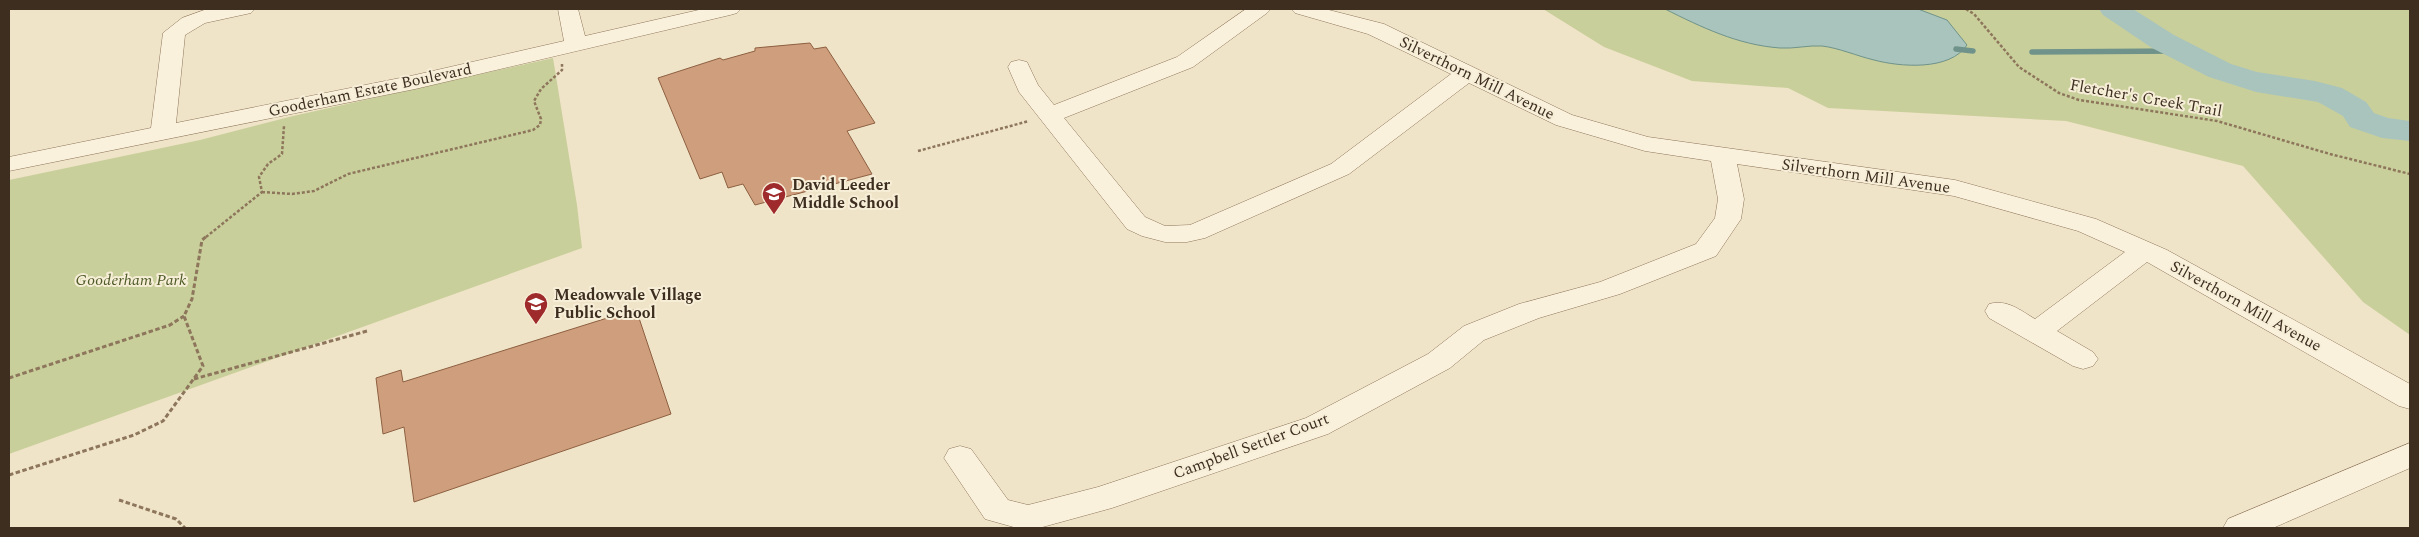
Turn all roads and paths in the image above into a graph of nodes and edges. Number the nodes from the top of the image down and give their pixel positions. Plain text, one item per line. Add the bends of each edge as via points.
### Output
1 (244, 9) edge
2 (568, 9) edge
3 (730, 9) edge
4 (1260, 9) edge
5 (1302, 9) edge
6 (1966, 9) edge
7 (576, 45) junction
8 (555, 62) dead end
9 (1019, 67) dead end
10 (1466, 74) junction
11 (1050, 115) junction
12 (284, 121) dead end
13 (163, 132) junction
14 (918, 151) dead end
15 (1723, 157) junction
16 (9, 164) edge
17 (2410, 174) edge
18 (262, 192) junction
19 (2145, 250) junction
20 (1999, 310) dead end
21 (184, 316) junction
22 (367, 330) dead end
23 (2036, 333) junction
24 (2083, 359) dead end
25 (9, 378) edge
26 (194, 379) junction
27 (2410, 398) edge
28 (2410, 455) edge
29 (960, 458) dead end
30 (9, 475) edge
31 (119, 500) dead end
32 (185, 528) edge
33 (2240, 528) edge

1 - 13 street via 201,17 184,24 174,33
2 - 7 street
3 - 7 street, Gooderham Estate Boulevard
4 - 11 street via 1186,62
5 - 10 street, Silverthorn Mill Avenue via 1376,29
6 - 17 path, Fletcher's Creek Trail via 1974,14 2019,67 2059,93 2079,100 2217,121
7 - 13 street, Gooderham Estate Boulevard via 415,82
8 - 18 path via 562,65 562,70 541,89 534,101 541,119 540,125 533,130 360,172 348,172 310,192
9 - 11 street via 1027,87
10 - 11 street via 1340,169 1196,232 1174,236 1152,233 1136,223
10 - 15 street, Silverthorn Mill Avenue via 1564,120 1645,144
11 - 14 path
12 - 18 path via 282,154 268,164 259,177
13 - 16 street, Gooderham Estate Boulevard
15 - 19 street, Silverthorn Mill Avenue via 1976,193 2087,225
15 - 29 street, Campbell Settler Court via 1731,199 1728,219 1706,250 1610,288 1529,311 1474,333 1439,361 1318,426 1100,499 1028,518 997,510
18 - 21 path via 202,240 192,299
19 - 23 street
19 - 27 street, Silverthorn Mill Avenue
20 - 23 street
21 - 25 path via 170,324
21 - 26 path via 203,366
22 - 26 path
23 - 24 street
26 - 30 path via 163,421 134,435
28 - 33 street
31 - 32 path via 176,519

